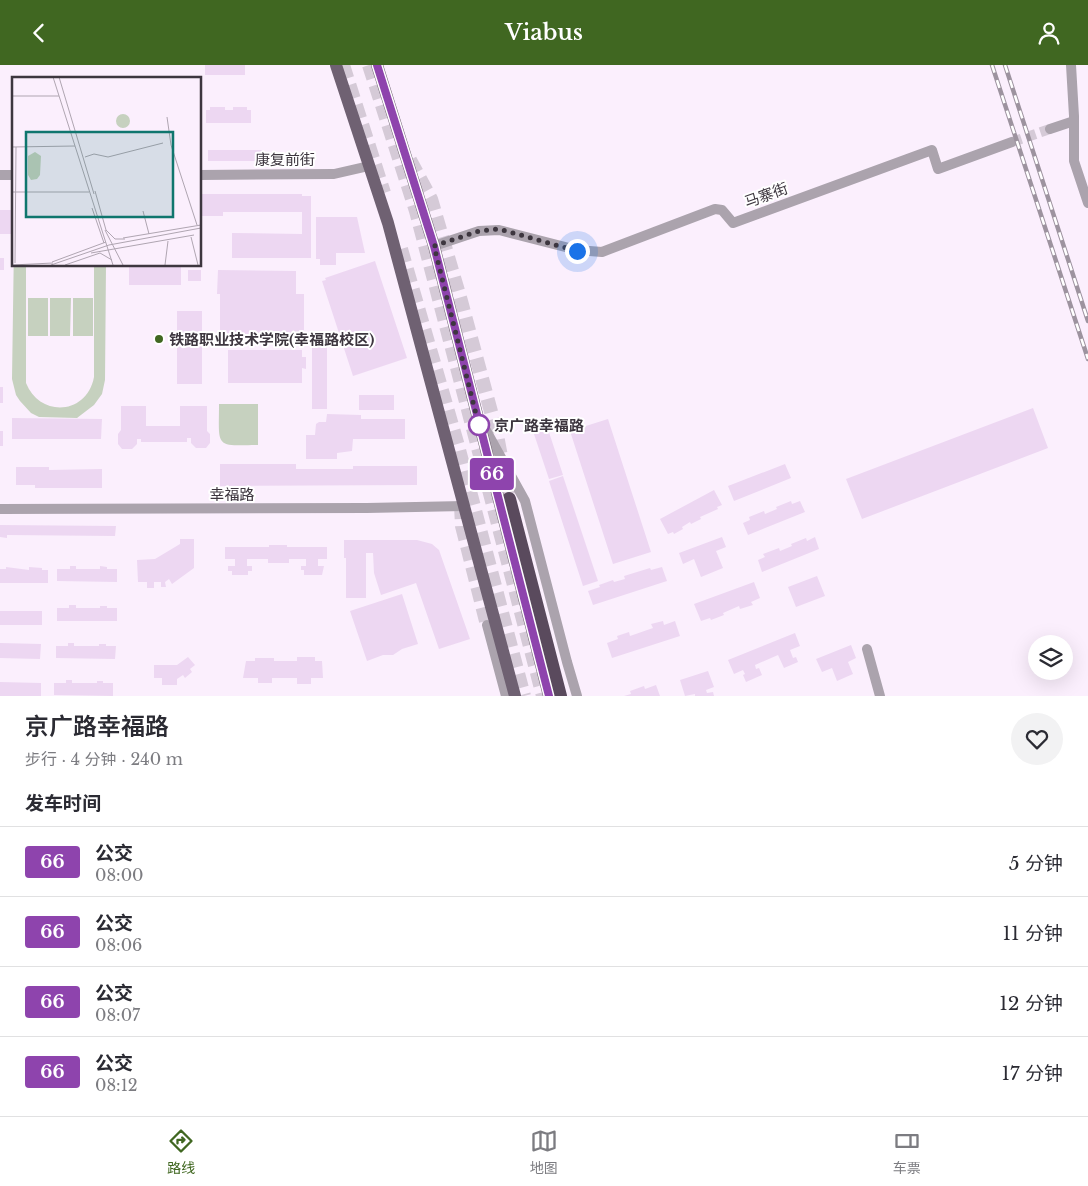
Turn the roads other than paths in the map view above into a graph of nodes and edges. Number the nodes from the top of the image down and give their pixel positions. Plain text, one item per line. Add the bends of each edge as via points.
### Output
1 (336, 65) edge
2 (377, 65) edge
3 (1071, 65) edge
4 (1074, 121) junction
5 (1050, 129) tunnel mouth
6 (1012, 142) tunnel mouth
7 (369, 166) junction
8 (201, 175) edge
9 (1088, 203) edge
10 (434, 246) junction
11 (476, 414) junction
12 (509, 499) tunnel mouth
13 (464, 507) junction
14 (0, 509) edge
15 (487, 625) tunnel mouth
16 (867, 649) dead end
17 (506, 696) edge
18 (515, 696) edge
19 (549, 696) edge
20 (560, 696) edge
21 (577, 696) edge
22 (880, 696) edge

1 - 7 main road
2 - 10 main road
3 - 4 street
4 - 5 street
4 - 9 street via 1074,161
6 - 10 street, 马寨街 via 938,169 932,150 733,223 722,210 715,209 602,252 577,251 499,229 479,231
7 - 8 street, 康复前街 via 334,174
7 - 13 main road via 388,223
10 - 11 main road
11 - 19 main road
11 - 21 street via 525,501
12 - 20 highway
13 - 14 street, 幸福路
13 - 18 main road
15 - 17 street
16 - 22 street

